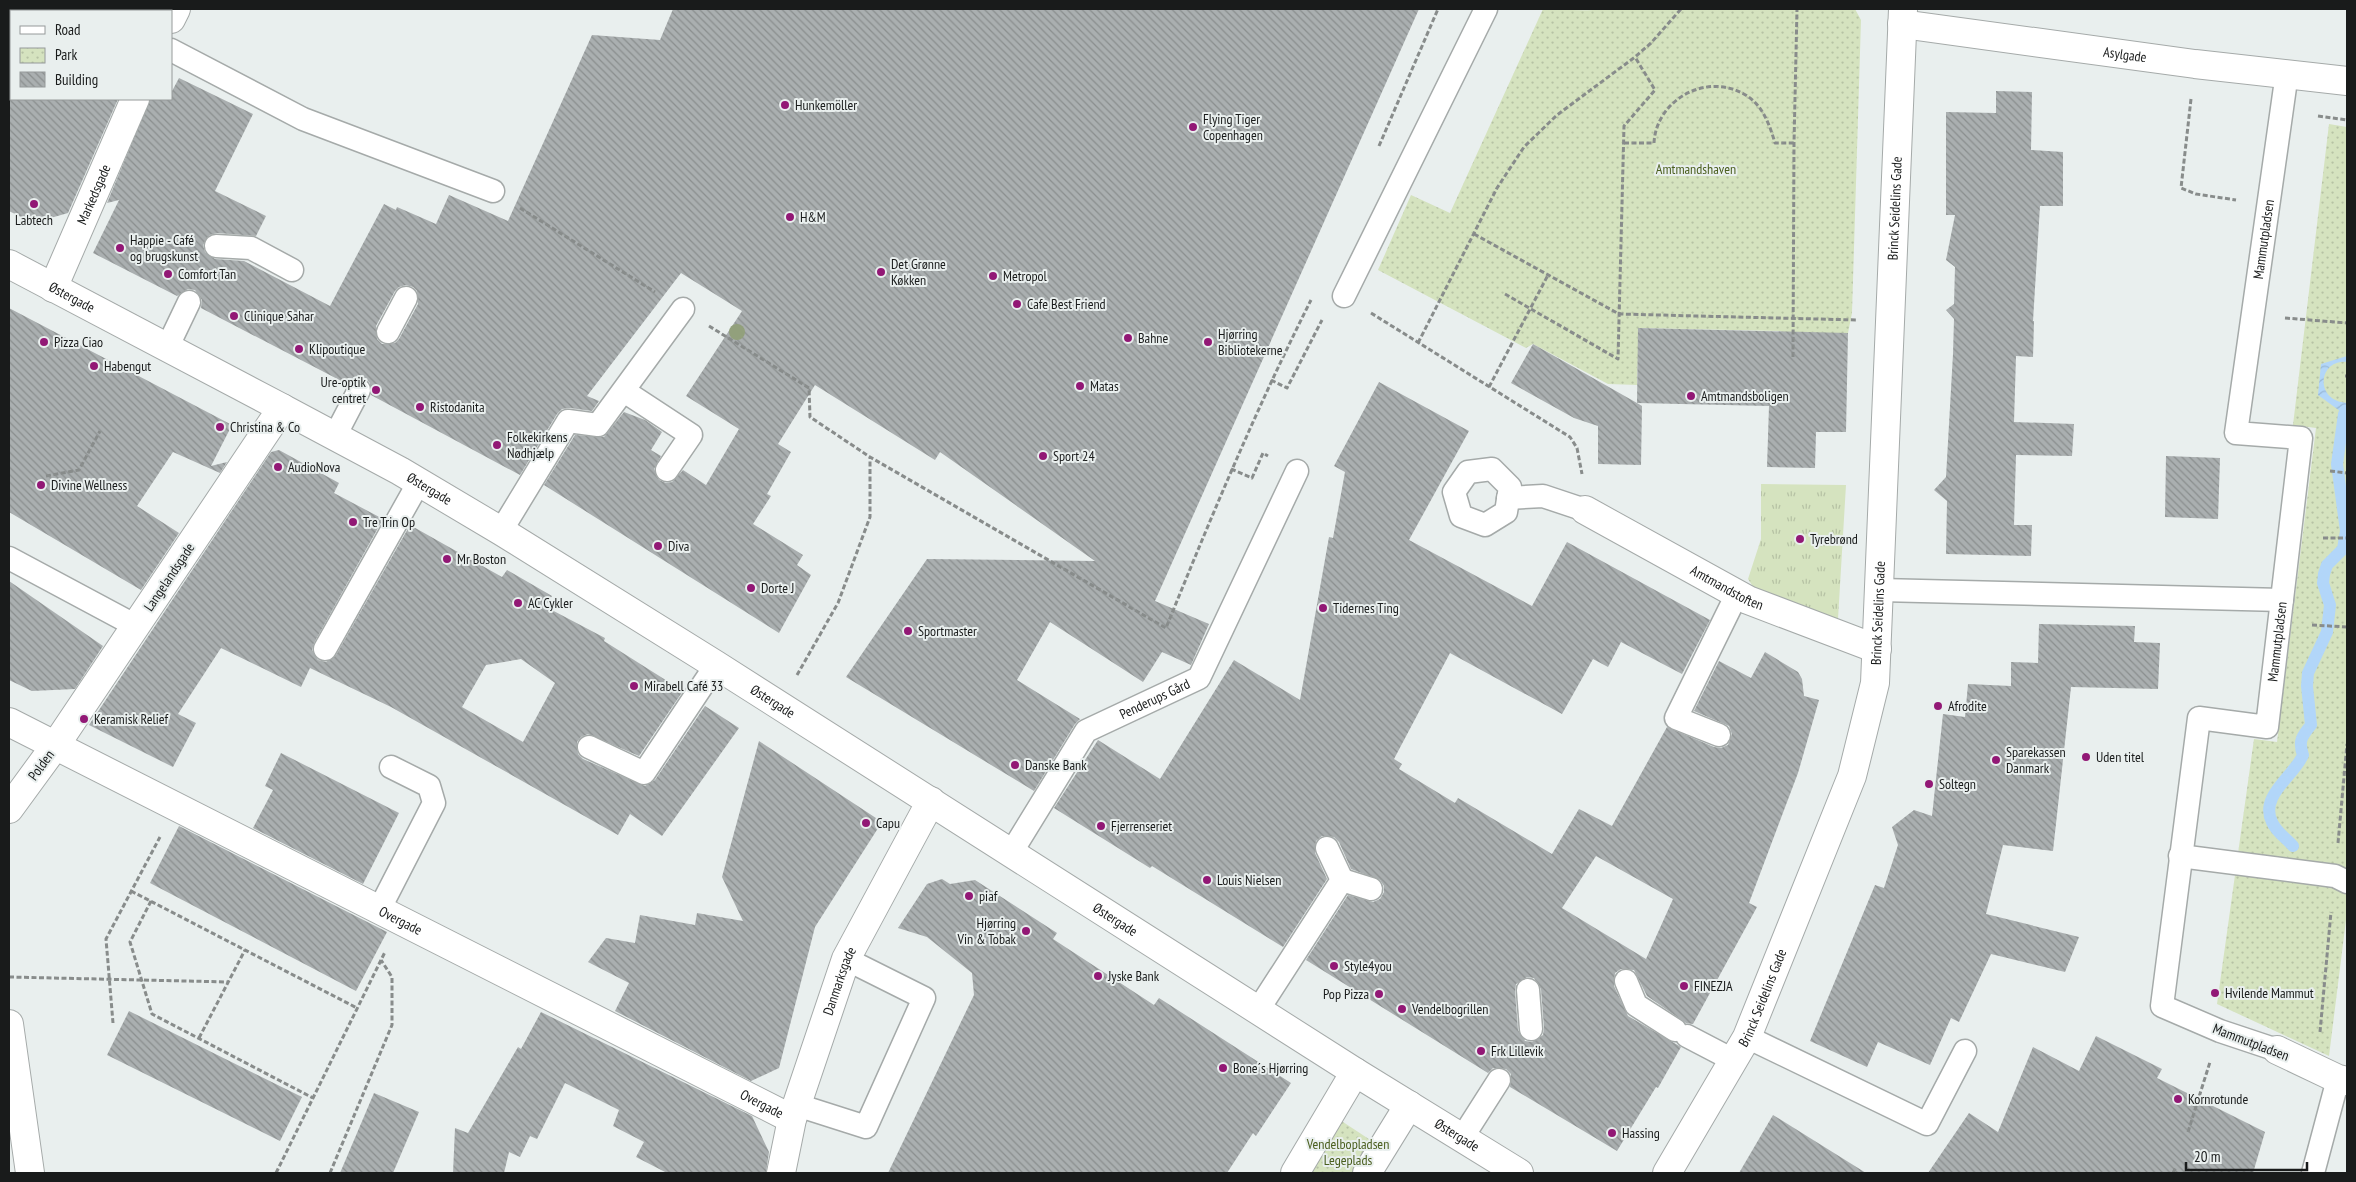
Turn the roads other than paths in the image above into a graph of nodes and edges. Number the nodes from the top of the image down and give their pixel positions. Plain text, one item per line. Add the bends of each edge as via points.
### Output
1 (1486, 9) edge
2 (1902, 17) edge
3 (172, 51) edge
4 (2287, 73) junction
5 (2347, 81) edge
6 (135, 100) edge
7 (492, 191) dead end
8 (216, 246) dead end
9 (9, 264) edge
10 (292, 270) dead end
11 (53, 288) junction
12 (1344, 296) road end
13 (406, 298) dead end
14 (189, 302) dead end
15 (683, 309) dead end
16 (388, 332) dead end
17 (167, 348) junction
18 (359, 390) dead end
19 (624, 391) junction
20 (282, 408) junction
21 (335, 436) junction
22 (667, 470) dead end
23 (1297, 471) dead end
24 (418, 482) junction
25 (1508, 498) dead end
26 (1586, 510) joint
27 (501, 531) junction
28 (9, 558) edge
29 (1880, 590) junction
30 (1737, 594) junction
31 (2282, 600) junction
32 (136, 626) junction
33 (1877, 648) junction
34 (325, 649) dead end
35 (716, 665) junction
36 (9, 722) edge
37 (1719, 736) dead end
38 (55, 746) junction
39 (589, 747) dead end
40 (391, 767) dead end
41 (931, 801) junction
42 (9, 809) edge
43 (1327, 848) dead end
44 (1011, 853) junction
45 (2180, 856) junction
46 (1342, 880) junction
47 (2347, 882) edge
48 (1371, 889) dead end
49 (390, 915) junction
50 (846, 959) junction
51 (1626, 981) dead end
52 (1528, 990) dead end
53 (1258, 1010) junction
54 (9, 1024) edge
55 (1531, 1029) dead end
56 (1747, 1037) junction
57 (2277, 1050) joint
58 (1965, 1051) dead end
59 (1734, 1060) junction
60 (1355, 1072) junction
61 (1499, 1080) dead end
62 (2342, 1080) edge
63 (1408, 1105) junction
64 (794, 1112) junction
65 (1462, 1138) junction
66 (30, 1173) edge
67 (781, 1173) edge
68 (1295, 1173) edge
69 (1367, 1173) edge
70 (1519, 1173) edge
71 (1667, 1173) edge
72 (2313, 1173) edge

1 - 12 lane
2 - 4 street, Asylgade via 2196,64
2 - 29 street, Brinck Seidelins Gade
3 - 7 lane via 303,119
4 - 5 street, Asylgade
4 - 31 lane, Mammutpladsen via 2236,433 2301,438
6 - 11 street, Markedsgade
8 - 10 lane via 251,248
9 - 11 street, Østergade
11 - 17 street, Østergade
13 - 16 lane
14 - 17 lane
15 - 19 lane
17 - 20 street, Østergade
18 - 21 lane
19 - 22 lane via 691,435
19 - 27 lane via 598,425 568,421
20 - 21 street, Østergade
20 - 32 street, Langelandsgade
21 - 24 street, Østergade
23 - 44 lane, Penderups Gård via 1199,678 1086,731
24 - 27 street, Østergade
24 - 34 lane
25 - 26 lane via 1543,496
26 - 30 street, Amtmandstoften
27 - 35 street, Østergade
28 - 32 lane
29 - 31 lane
29 - 33 street, Brinck Seidelins Gade
30 - 33 street, Amtmandstoften
30 - 37 lane via 1676,718
31 - 45 lane, Mammutpladsen via 2267,727 2199,718
32 - 38 street, Langelandsgade
33 - 56 street, Brinck Seidelins Gade via 1875,683 1852,776
35 - 39 lane via 644,773
35 - 41 street, Østergade
36 - 38 street, Overgade
38 - 42 street, Polden
38 - 49 street, Overgade
40 - 49 lane via 429,786 434,803
41 - 44 street, Østergade
41 - 50 street, Danmarksgade
43 - 46 lane
44 - 53 street, Østergade
45 - 47 lane via 2335,876
45 - 57 lane, Mammutpladsen via 2162,1006 2220,1031
46 - 48 lane
46 - 53 lane
49 - 64 street, Overgade
50 - 64 street, Danmarksgade
50 - 64 lane via 924,998 866,1127
51 - 59 lane via 1636,1005
52 - 55 lane
53 - 60 street, Østergade
54 - 66 street
56 - 58 lane via 1927,1124
56 - 59 street, Brinck Seidelins Gade
57 - 62 street, Mammutpladsen
59 - 71 street, Brinck Seidelins Gade
60 - 63 street, Østergade
60 - 68 street
61 - 65 lane
62 - 72 lane, Mammutpladsen
63 - 65 street, Østergade
63 - 69 street
64 - 67 street, Danmarksgade
65 - 70 street, Østergade

